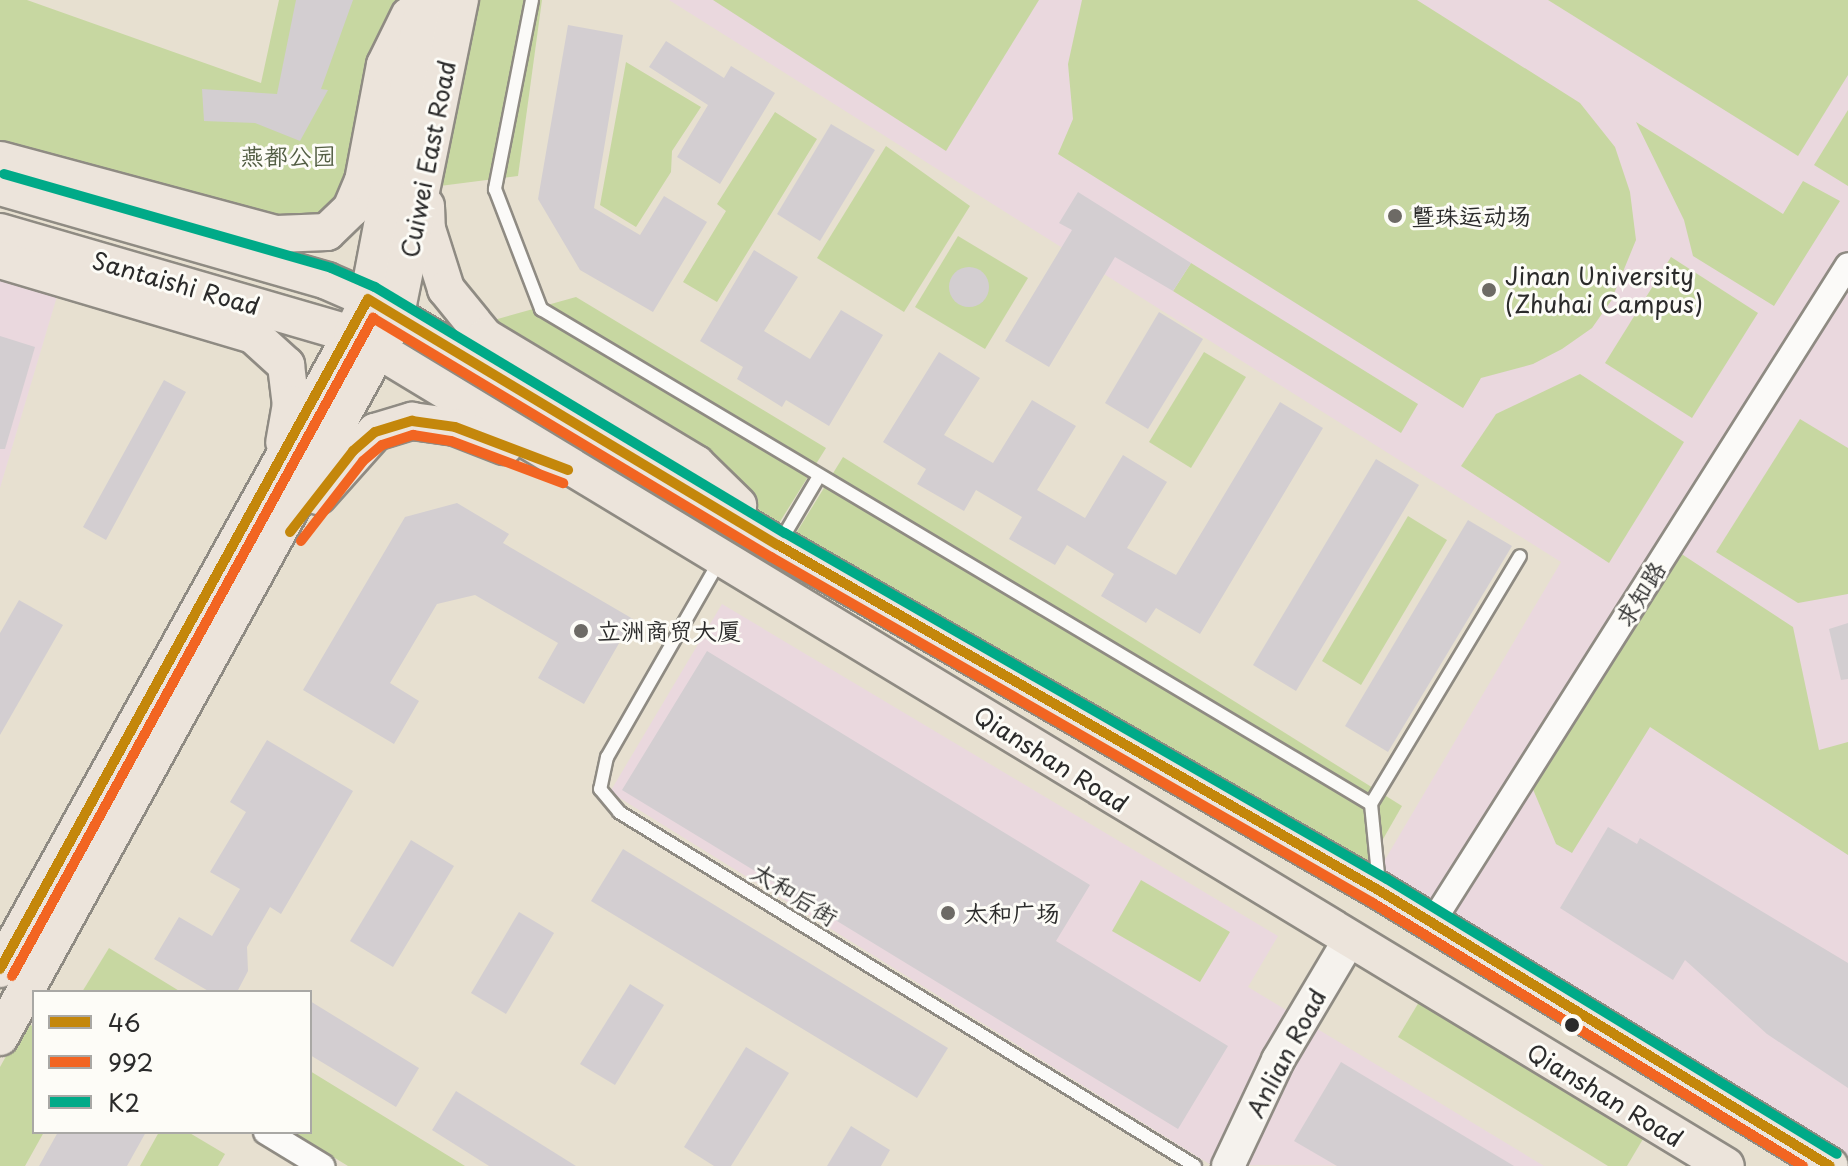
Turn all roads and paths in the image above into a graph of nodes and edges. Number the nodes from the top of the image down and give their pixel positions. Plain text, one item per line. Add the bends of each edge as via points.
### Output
1 (416, 0) edge
2 (425, 0) edge
3 (460, 0) edge
4 (532, 0) edge
5 (0, 160) edge
6 (425, 172) junction
7 (0, 187) edge
8 (0, 232) edge
9 (0, 260) edge
10 (1848, 265) edge
11 (374, 325) junction
12 (280, 464) junction
13 (819, 476) junction
14 (587, 478) junction
15 (778, 545) junction
16 (1520, 556) dead end
17 (720, 560) junction
18 (250, 584) junction
19 (1371, 804) junction
20 (1380, 891) junction
21 (1432, 923) junction
22 (10, 934) edge
23 (1348, 942) junction
24 (21, 982) edge
25 (0, 1037) edge
26 (269, 1134) edge
27 (322, 1166) edge
28 (1195, 1166) edge
29 (1228, 1166) edge
30 (1726, 1166) edge
31 (1830, 1166) edge

1 - 5 main road via 385,65 363,181 351,209 327,232 277,234
2 - 11 main road, Cuiwei East Road
3 - 6 main road, Cuiwei East Road
4 - 13 lane via 495,189 541,309
6 - 11 main road, Cuiwei East Road
6 - 15 main road via 427,229 446,289 485,337 696,464
7 - 11 main road, Santaishi Road via 327,281
8 - 11 main road, Santaishi Road
9 - 12 main road via 253,335 286,365 291,404
10 - 21 street, 求知路
11 - 12 main road
11 - 14 main road, Qianshan Road
11 - 15 main road, Qianshan Road
11 - 18 main road
12 - 22 main road
13 - 15 lane
13 - 19 lane
14 - 17 main road, Qianshan Road
14 - 18 main road via 455,427 412,421 375,432 353,451
15 - 20 main road, Qianshan Road
16 - 19 lane
17 - 23 main road, Qianshan Road
17 - 28 lane, 太和后街 via 607,757 600,789 619,812
18 - 24 main road
19 - 20 lane
20 - 21 main road, Qianshan Road
21 - 31 main road, Qianshan Road
22 - 24 main road
23 - 29 street, Anlian Road via 1278,1060
23 - 30 main road, Qianshan Road
24 - 25 main road
26 - 27 street

